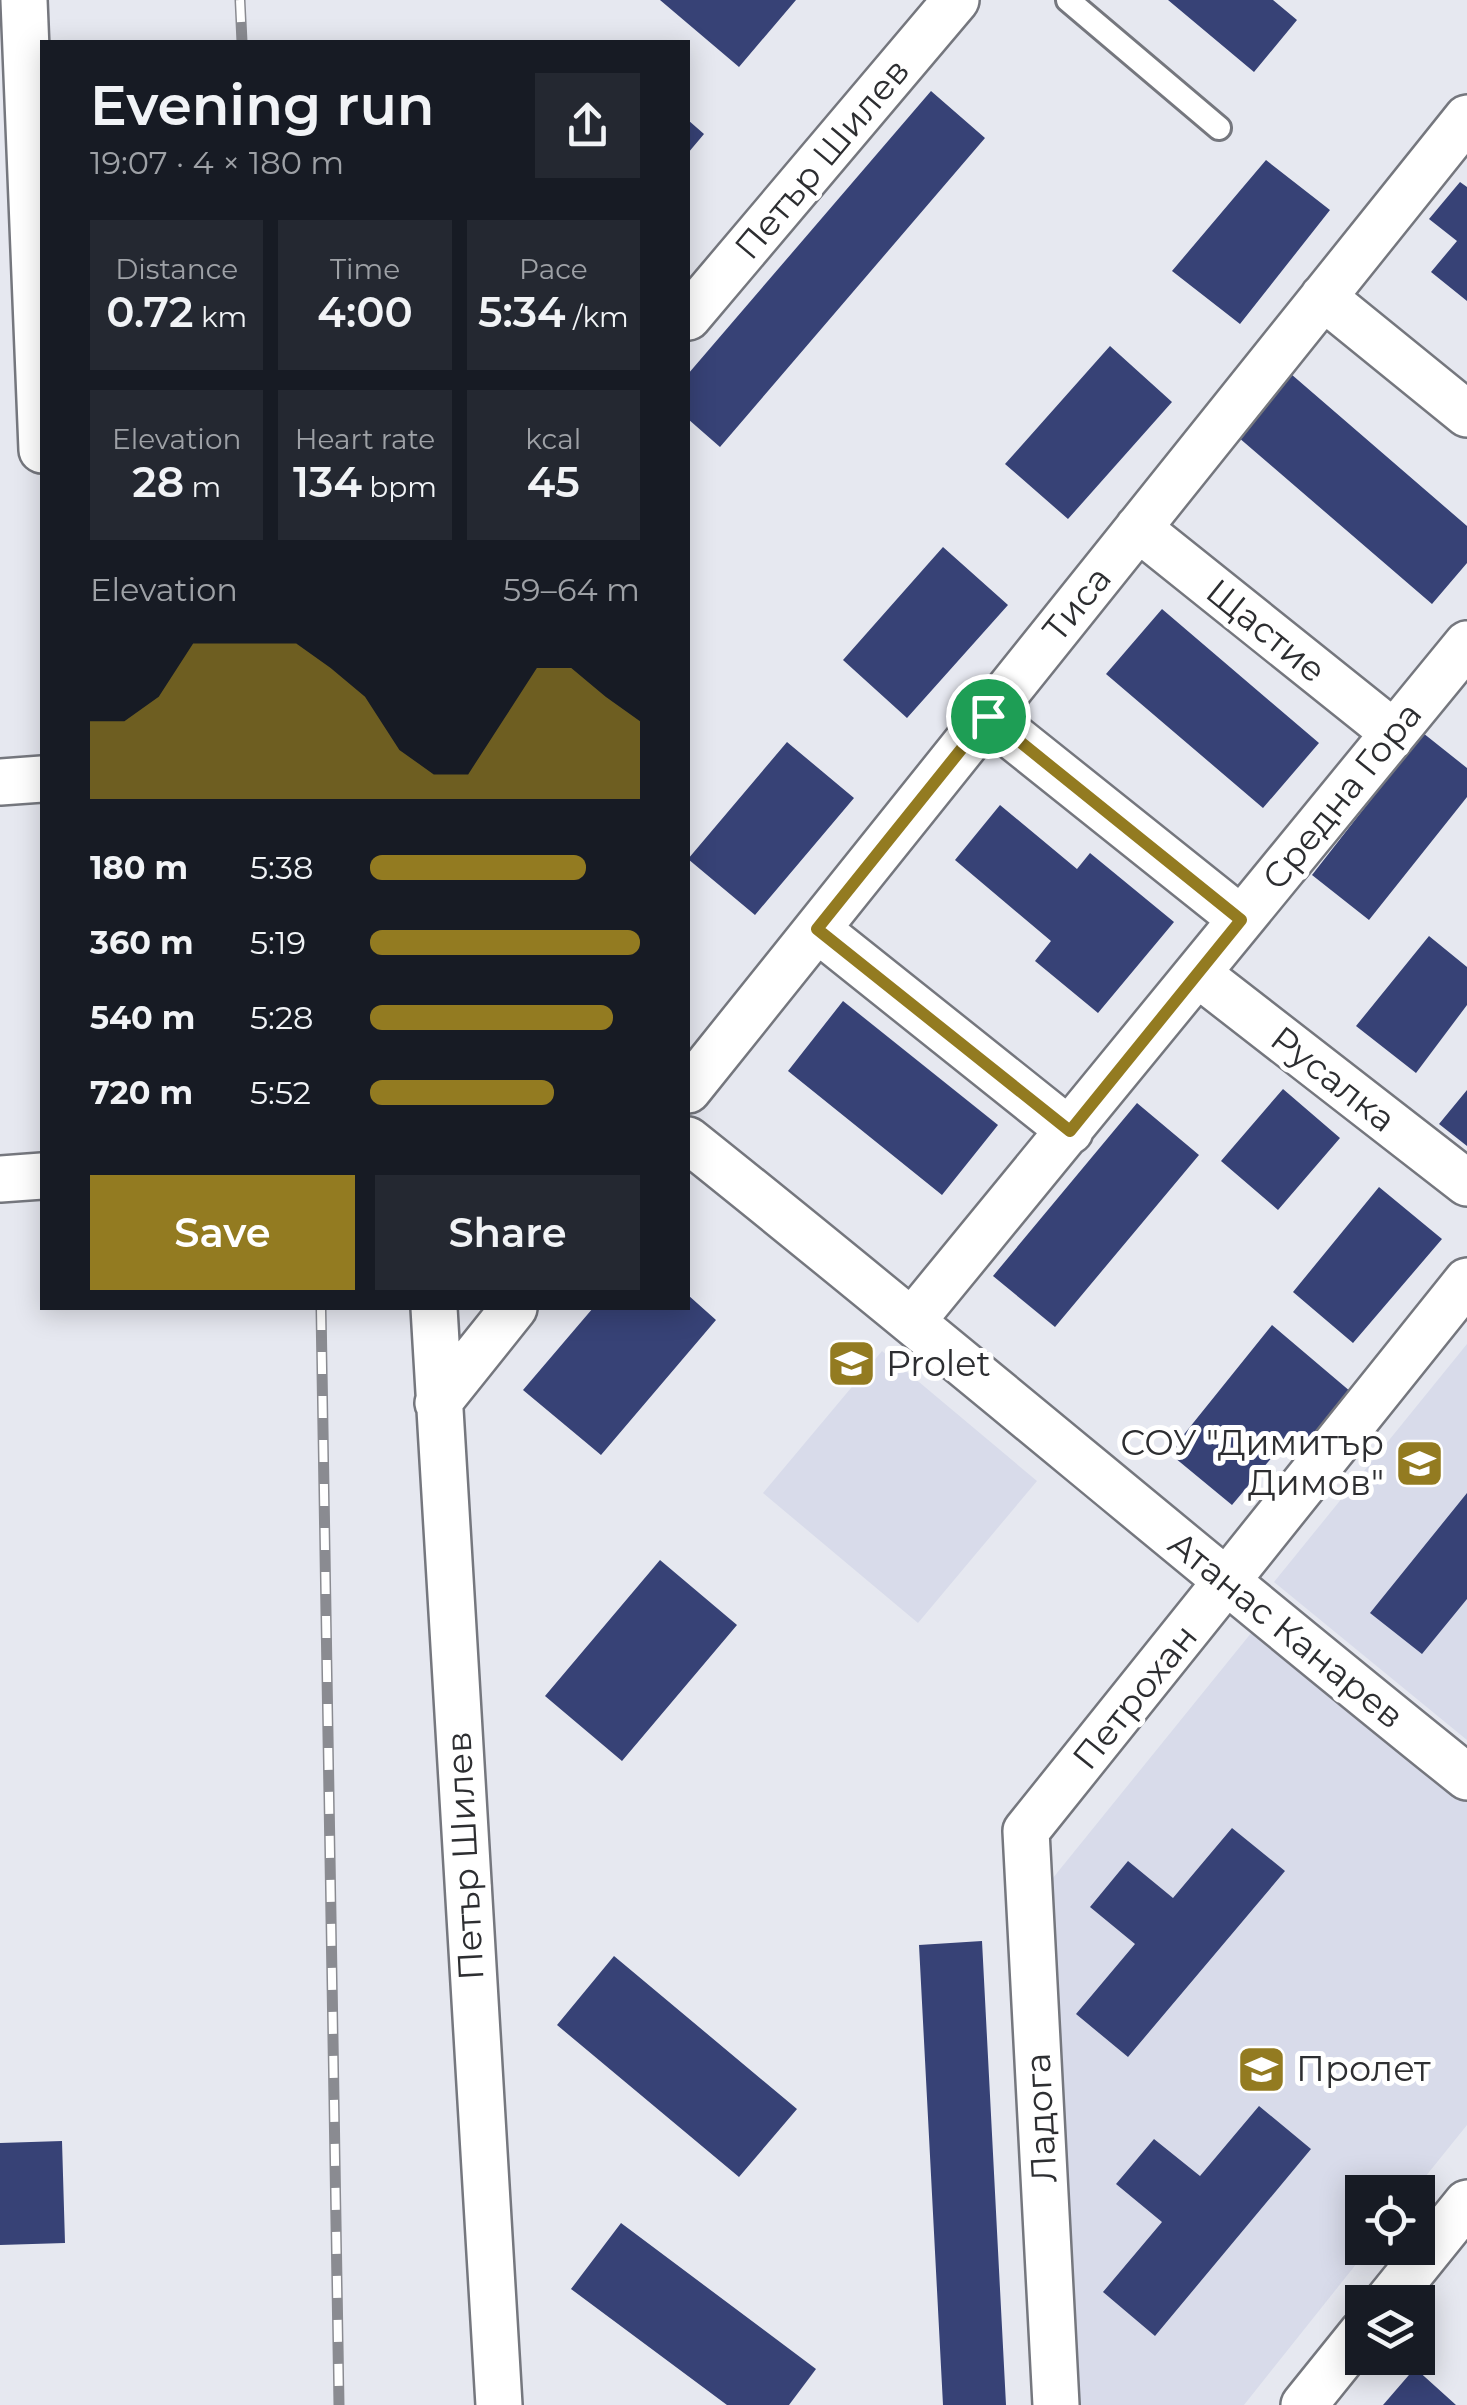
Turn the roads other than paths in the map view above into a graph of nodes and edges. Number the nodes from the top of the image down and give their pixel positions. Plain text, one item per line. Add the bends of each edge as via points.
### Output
1 (24, 0) edge
2 (1068, 0) edge
3 (954, 1) edge
4 (1467, 118) edge
5 (1219, 128) dead end
6 (1322, 297) junction
7 (690, 315) edge
8 (19, 384) edge
9 (1467, 414) edge
10 (40, 444) edge
11 (1138, 528) junction
12 (1467, 644) edge
13 (988, 716) junction
14 (1394, 733) junction
15 (40, 779) edge
16 (0, 782) edge
17 (1241, 920) junction
18 (817, 929) junction
19 (1198, 974) junction
20 (690, 1088) edge
21 (1070, 1131) junction
22 (690, 1142) edge
23 (40, 1176) edge
24 (0, 1179) edge
25 (1467, 1183) edge
26 (1467, 1281) edge
27 (434, 1310) edge
28 (512, 1310) edge
29 (914, 1320) junction
30 (438, 1402) junction
31 (1226, 1584) junction
32 (1467, 1777) edge
33 (1026, 1831) joint
34 (1467, 2203) edge
35 (1401, 2285) edge
36 (1345, 2354) edge
37 (499, 2405) edge
38 (1056, 2405) edge
39 (1304, 2405) edge

1 - 8 street
2 - 5 lane
3 - 7 street, Петър Шилев
4 - 6 street, Тиса
6 - 9 street
6 - 11 street, Тиса
8 - 10 street
11 - 13 street, Тиса
11 - 14 street, Щастие
12 - 14 street, Средна Гора
13 - 17 street
13 - 18 street, Тиса
14 - 17 street, Средна Гора
15 - 16 street
17 - 19 street, Средна Гора
18 - 20 street, Тиса
18 - 21 street
19 - 21 street, Средна Гора
19 - 25 street, Русалка
21 - 29 street, Средна Гора
22 - 29 street, Атанас Канарев
23 - 24 street
26 - 31 street, Петрохан
27 - 30 street, Петър Шилев
28 - 30 street
29 - 31 street, Атанас Канарев
30 - 37 street, Петър Шилев
31 - 32 street, Атанас Канарев
31 - 33 street, Петрохан
33 - 38 street, Ладога
34 - 35 street
36 - 39 street

